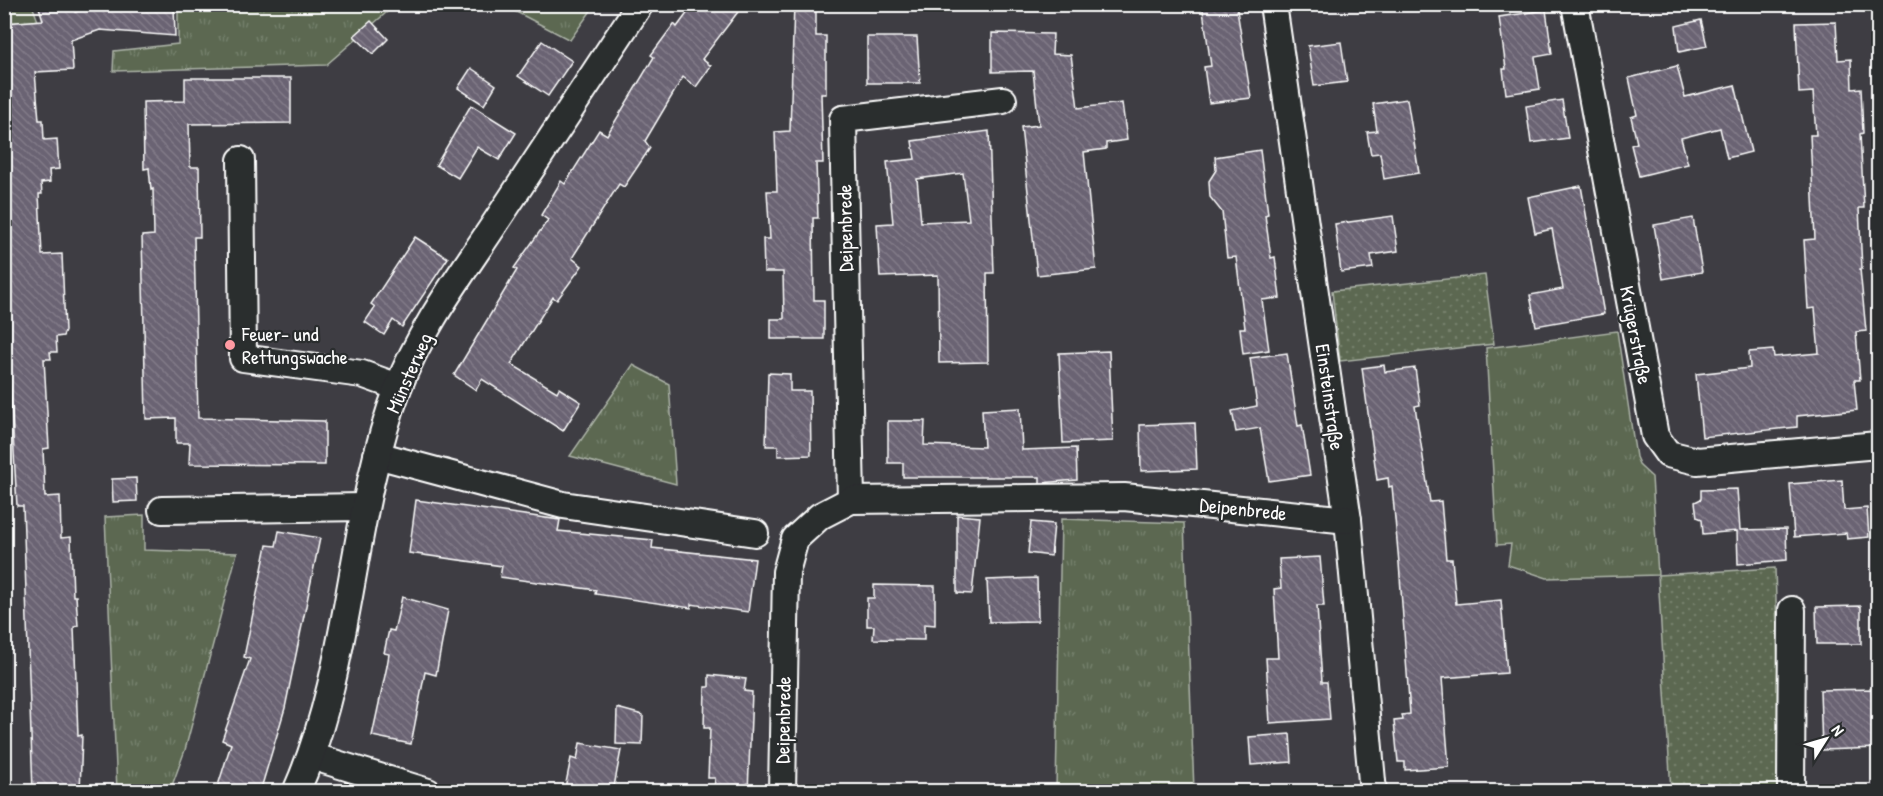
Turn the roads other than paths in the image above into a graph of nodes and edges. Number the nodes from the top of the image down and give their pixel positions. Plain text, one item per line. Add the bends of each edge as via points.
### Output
1 (640, 4) edge
2 (1273, 4) edge
3 (1575, 4) edge
4 (1003, 100) dead end
5 (241, 160) dead end
6 (398, 387) junction
7 (1878, 445) edge
8 (377, 454) junction
9 (851, 500) junction
10 (365, 507) junction
11 (162, 510) dead end
12 (1348, 520) junction
13 (755, 532) dead end
14 (1792, 610) dead end
15 (311, 756) junction
16 (296, 792) edge
17 (428, 792) edge
18 (782, 792) edge
19 (1373, 792) edge
20 (1791, 792) edge

1 - 6 street, Münsterweg via 441,306
2 - 12 street, Einsteinstraße
3 - 7 street, Krügerstraße via 1655,436 1668,453 1697,462
4 - 9 street, Deipenbrede via 843,119
5 - 6 street via 243,358 362,374
6 - 8 street, Münsterweg
8 - 10 street, Münsterweg
8 - 13 street via 563,505
9 - 12 street, Deipenbrede via 1124,498
9 - 18 street, Deipenbrede via 820,516 795,539 786,573
10 - 11 street
10 - 15 street, Münsterweg via 344,625
12 - 19 street, Einsteinstraße
14 - 20 street
15 - 16 street, Münsterweg
15 - 17 street

